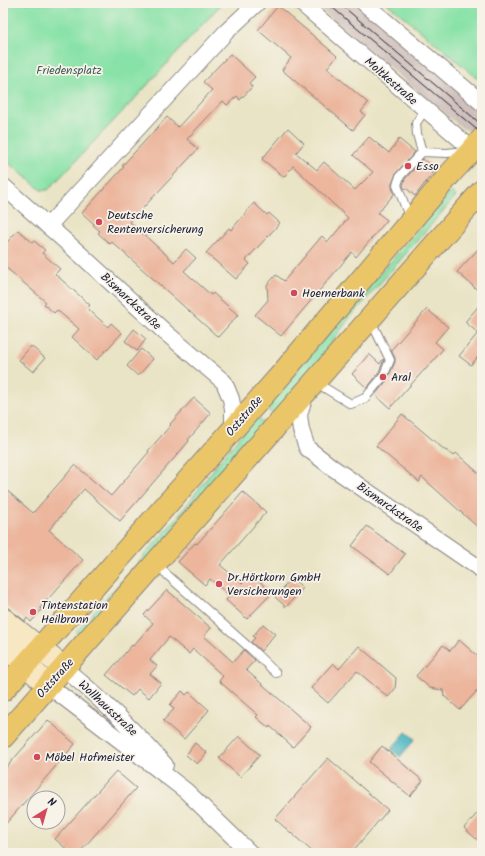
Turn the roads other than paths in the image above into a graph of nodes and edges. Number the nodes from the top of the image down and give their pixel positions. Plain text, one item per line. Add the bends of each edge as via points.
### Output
1 (257, 3) edge
2 (301, 3) edge
3 (364, 3) edge
4 (482, 103) edge
5 (425, 110) junction
6 (479, 149) edge
7 (422, 152) junction
8 (3, 186) edge
9 (482, 191) edge
10 (411, 221) junction
11 (48, 226) junction
12 (370, 319) junction
13 (310, 387) junction
14 (234, 429) junction
15 (155, 565) junction
16 (482, 570) edge
17 (3, 619) edge
18 (3, 642) edge
19 (40, 648) junction
20 (25, 664) junction
21 (64, 668) junction
22 (276, 673) dead end
23 (49, 686) junction
24 (3, 690) edge
25 (3, 737) edge
26 (186, 792) junction
27 (250, 853) edge

1 - 11 street via 226,32
2 - 5 street, Moltkestraße
3 - 4 street
5 - 6 street, Moltkestraße
5 - 7 lane via 416,123
6 - 7 lane via 447,153
6 - 10 main road, Oststraße via 451,173
7 - 10 lane via 400,176 397,185
8 - 11 street, Bismarckstraße
9 - 12 main road, Oststraße
10 - 14 main road, Oststraße
11 - 14 street, Bismarckstraße via 224,382 231,399
12 - 13 main road, Oststraße
12 - 13 lane via 390,360 383,377 365,398 351,404
13 - 15 main road, Oststraße
13 - 16 street, Bismarckstraße via 299,414 307,448
14 - 19 main road, Oststraße
15 - 21 main road, Oststraße
15 - 22 lane
17 - 19 street, Wollhausstraße
18 - 20 street, Wollhausstraße
19 - 20 main road, Oststraße
19 - 21 street, Wollhausstraße
20 - 23 street, Wollhausstraße
20 - 24 main road, Oststraße
21 - 23 main road, Oststraße
21 - 26 street, Wollhausstraße via 87,686 154,752
23 - 25 main road, Oststraße
23 - 26 street, Wollhausstraße
26 - 27 street, Wollhausstraße

